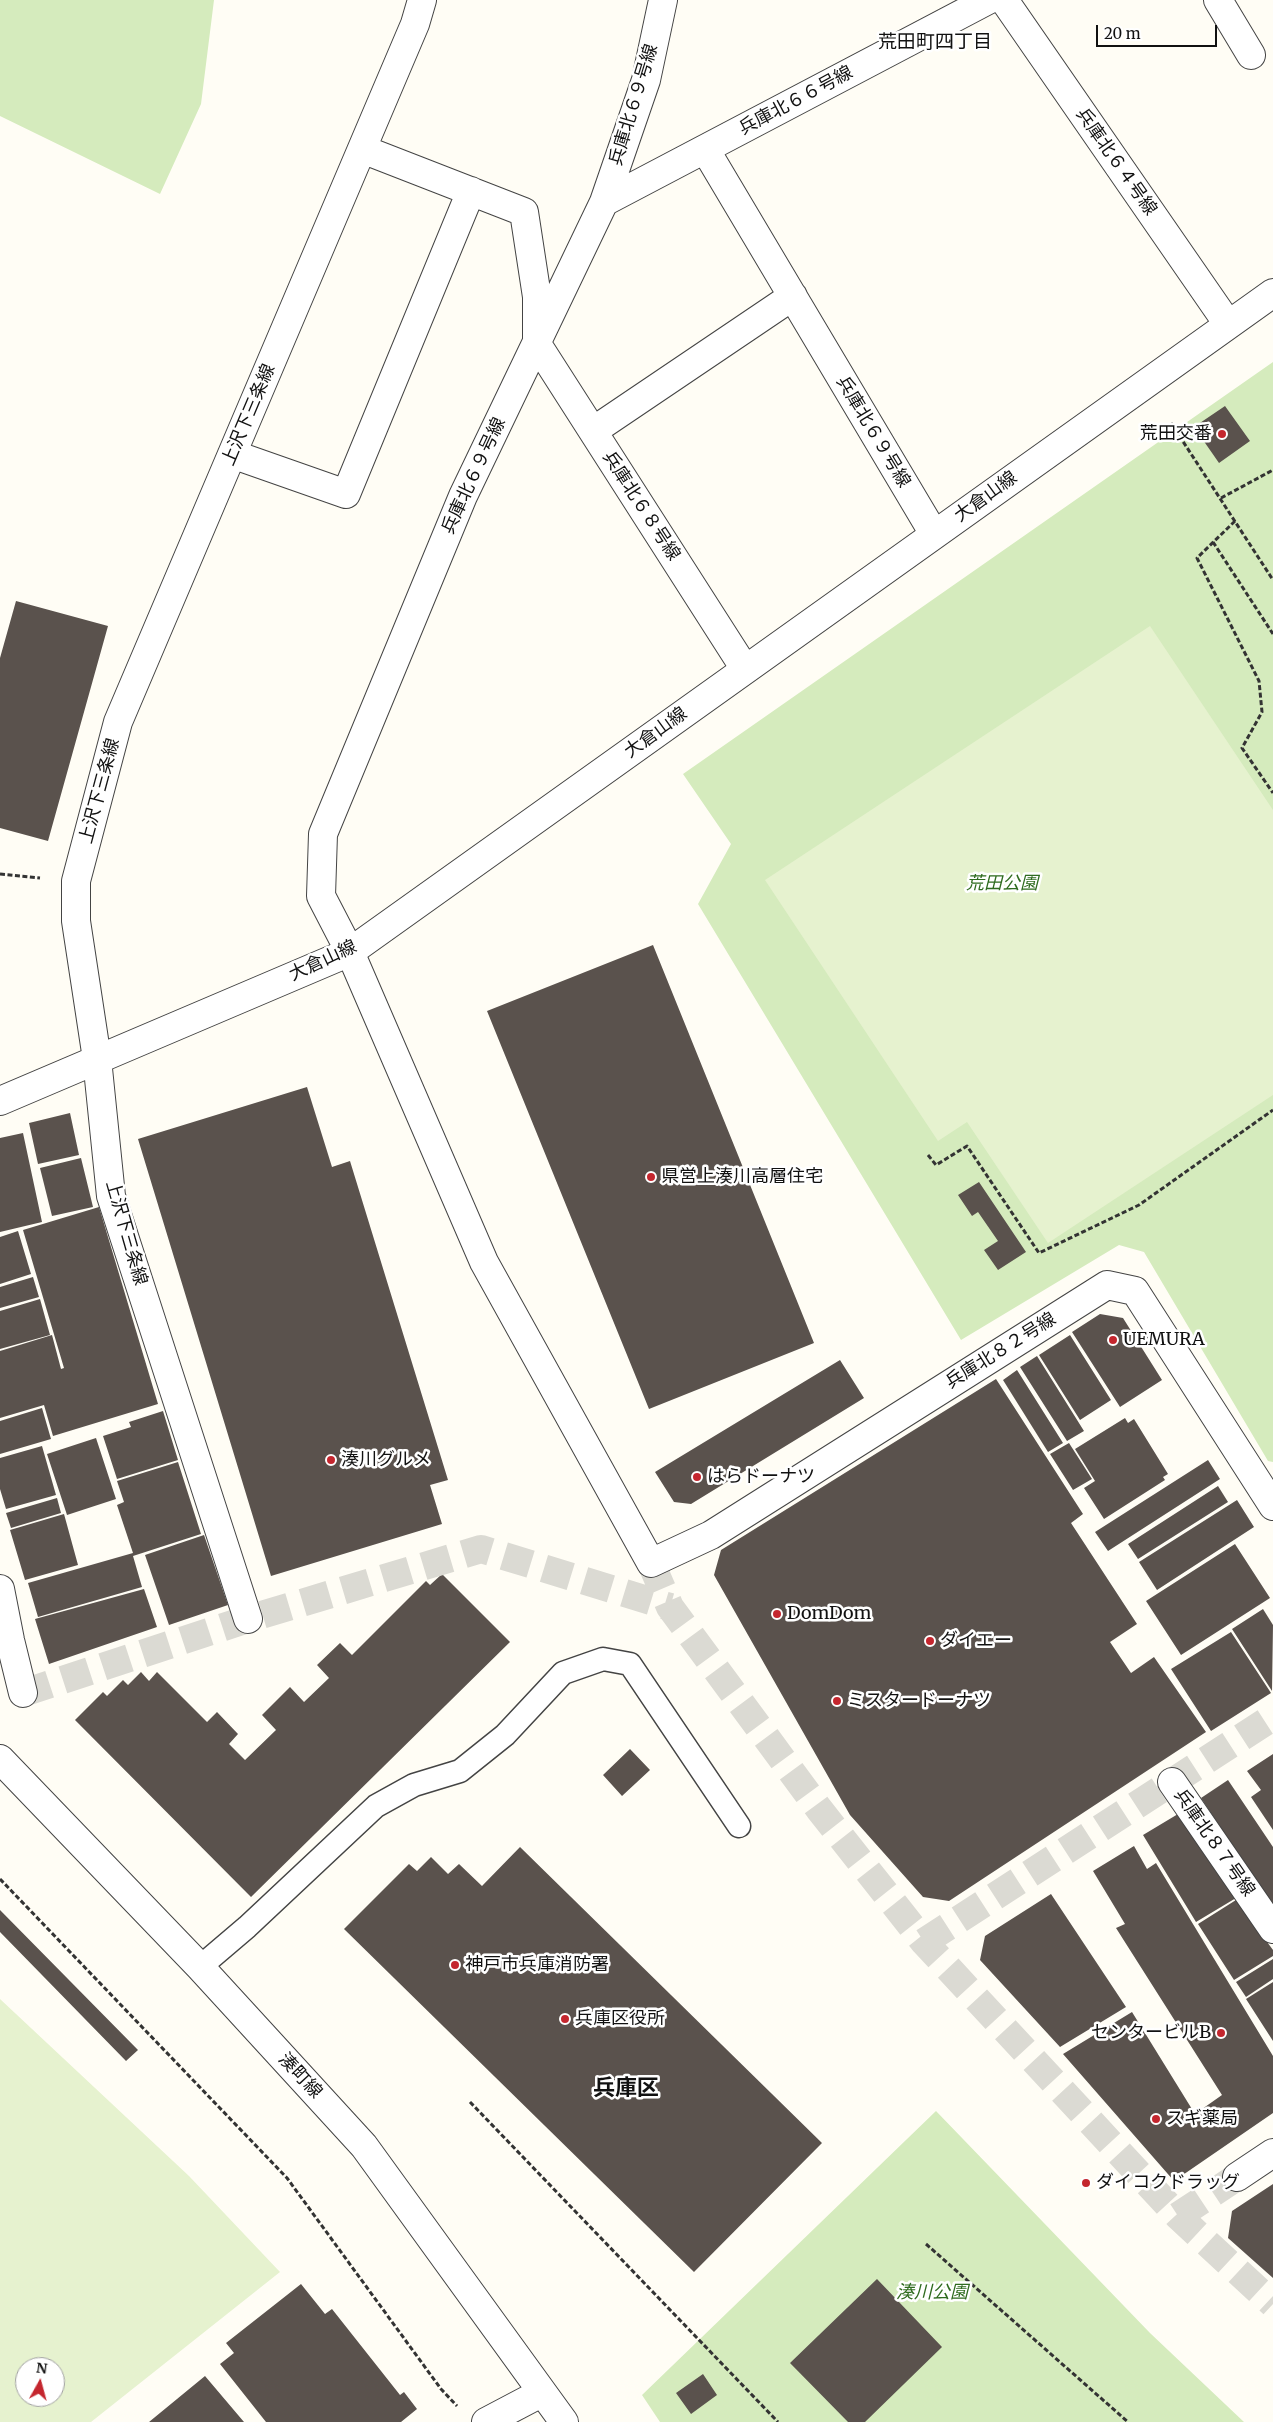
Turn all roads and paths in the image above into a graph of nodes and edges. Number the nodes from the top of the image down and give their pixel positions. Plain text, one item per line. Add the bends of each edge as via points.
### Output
1 (422, 0) edge
2 (663, 0) edge
3 (988, 0) edge
4 (1004, 0) edge
5 (1218, 0) edge
6 (1251, 55) dead end
7 (362, 149) junction
8 (705, 149) junction
9 (471, 191) junction
10 (604, 202) junction
11 (1273, 293) edge
12 (793, 296) junction
13 (1228, 324) junction
14 (537, 344) junction
15 (1171, 423) dead end
16 (593, 431) junction
17 (232, 454) junction
18 (1273, 470) edge
19 (1220, 498) junction
20 (1235, 521) junction
21 (934, 534) junction
22 (1214, 542) junction
23 (1273, 580) edge
24 (1273, 634) edge
25 (745, 669) junction
26 (1273, 793) edge
27 (0, 874) edge
28 (76, 882) junction
29 (350, 952) junction
30 (97, 1060) junction
31 (0, 1101) edge
32 (1273, 1110) edge
33 (928, 1155) dead end
34 (1273, 1506) edge
35 (651, 1564) joint
36 (0, 1589) edge
37 (248, 1619) dead end
38 (23, 1693) dead end
39 (0, 1759) edge
40 (1172, 1782) dead end
41 (739, 1826) dead end
42 (0, 1879) edge
43 (1273, 1929) edge
44 (200, 1967) junction
45 (470, 2102) dead end
46 (1273, 2153) edge
47 (1238, 2177) tunnel mouth
48 (926, 2244) dead end
49 (541, 2393) junction
50 (459, 2409) dead end
51 (486, 2422) edge
52 (564, 2422) edge
53 (778, 2422) edge
54 (1128, 2422) edge

1 - 7 street, 上沢下三条線
2 - 10 street, 兵庫北６９号線 via 646,80
3 - 8 street, 兵庫北６６号線
4 - 13 street, 兵庫北６４号線
5 - 6 street
7 - 9 street
7 - 17 street, 上沢下三条線
8 - 10 street, 兵庫北６６号線
8 - 12 street, 兵庫北６９号線
9 - 14 street via 524,212 537,297
9 - 17 street via 346,494
10 - 14 street, 兵庫北６９号線
11 - 13 street, 大倉山線
12 - 16 street
12 - 21 street, 兵庫北６９号線
13 - 21 street, 大倉山線
14 - 16 street, 兵庫北６８号線
14 - 29 street, 兵庫北６９号線 via 463,496 323,834 321,896
15 - 19 path
16 - 25 street, 兵庫北６８号線
17 - 28 street, 上沢下三条線 via 118,722
18 - 19 path
19 - 20 path
20 - 22 path
20 - 23 path
21 - 25 street, 大倉山線
22 - 24 path
22 - 26 path via 1197,558 1259,681 1262,712 1242,748
25 - 29 street, 大倉山線
27 - 28 path
28 - 30 street, 上沢下三条線 via 76,921
29 - 30 street, 大倉山線
29 - 35 street, 兵庫北６９号線 via 484,1262
30 - 31 street, 大倉山線
30 - 37 street, 上沢下三条線 via 111,1196
32 - 33 path via 1139,1205 1039,1253 968,1146 936,1165
34 - 35 street, 兵庫北８２号線 via 1135,1291 1107,1285 711,1535
36 - 38 street
39 - 44 street, 湊町線
40 - 43 street, 兵庫北８７号線
41 - 44 lane via 630,1664 603,1659 563,1673 505,1735 460,1771 414,1785 376,1806
42 - 50 path via 287,2178
44 - 49 street, 湊町線 via 364,2146
45 - 53 path
46 - 47 street
48 - 54 path
49 - 51 street
49 - 52 street, 湊町線

